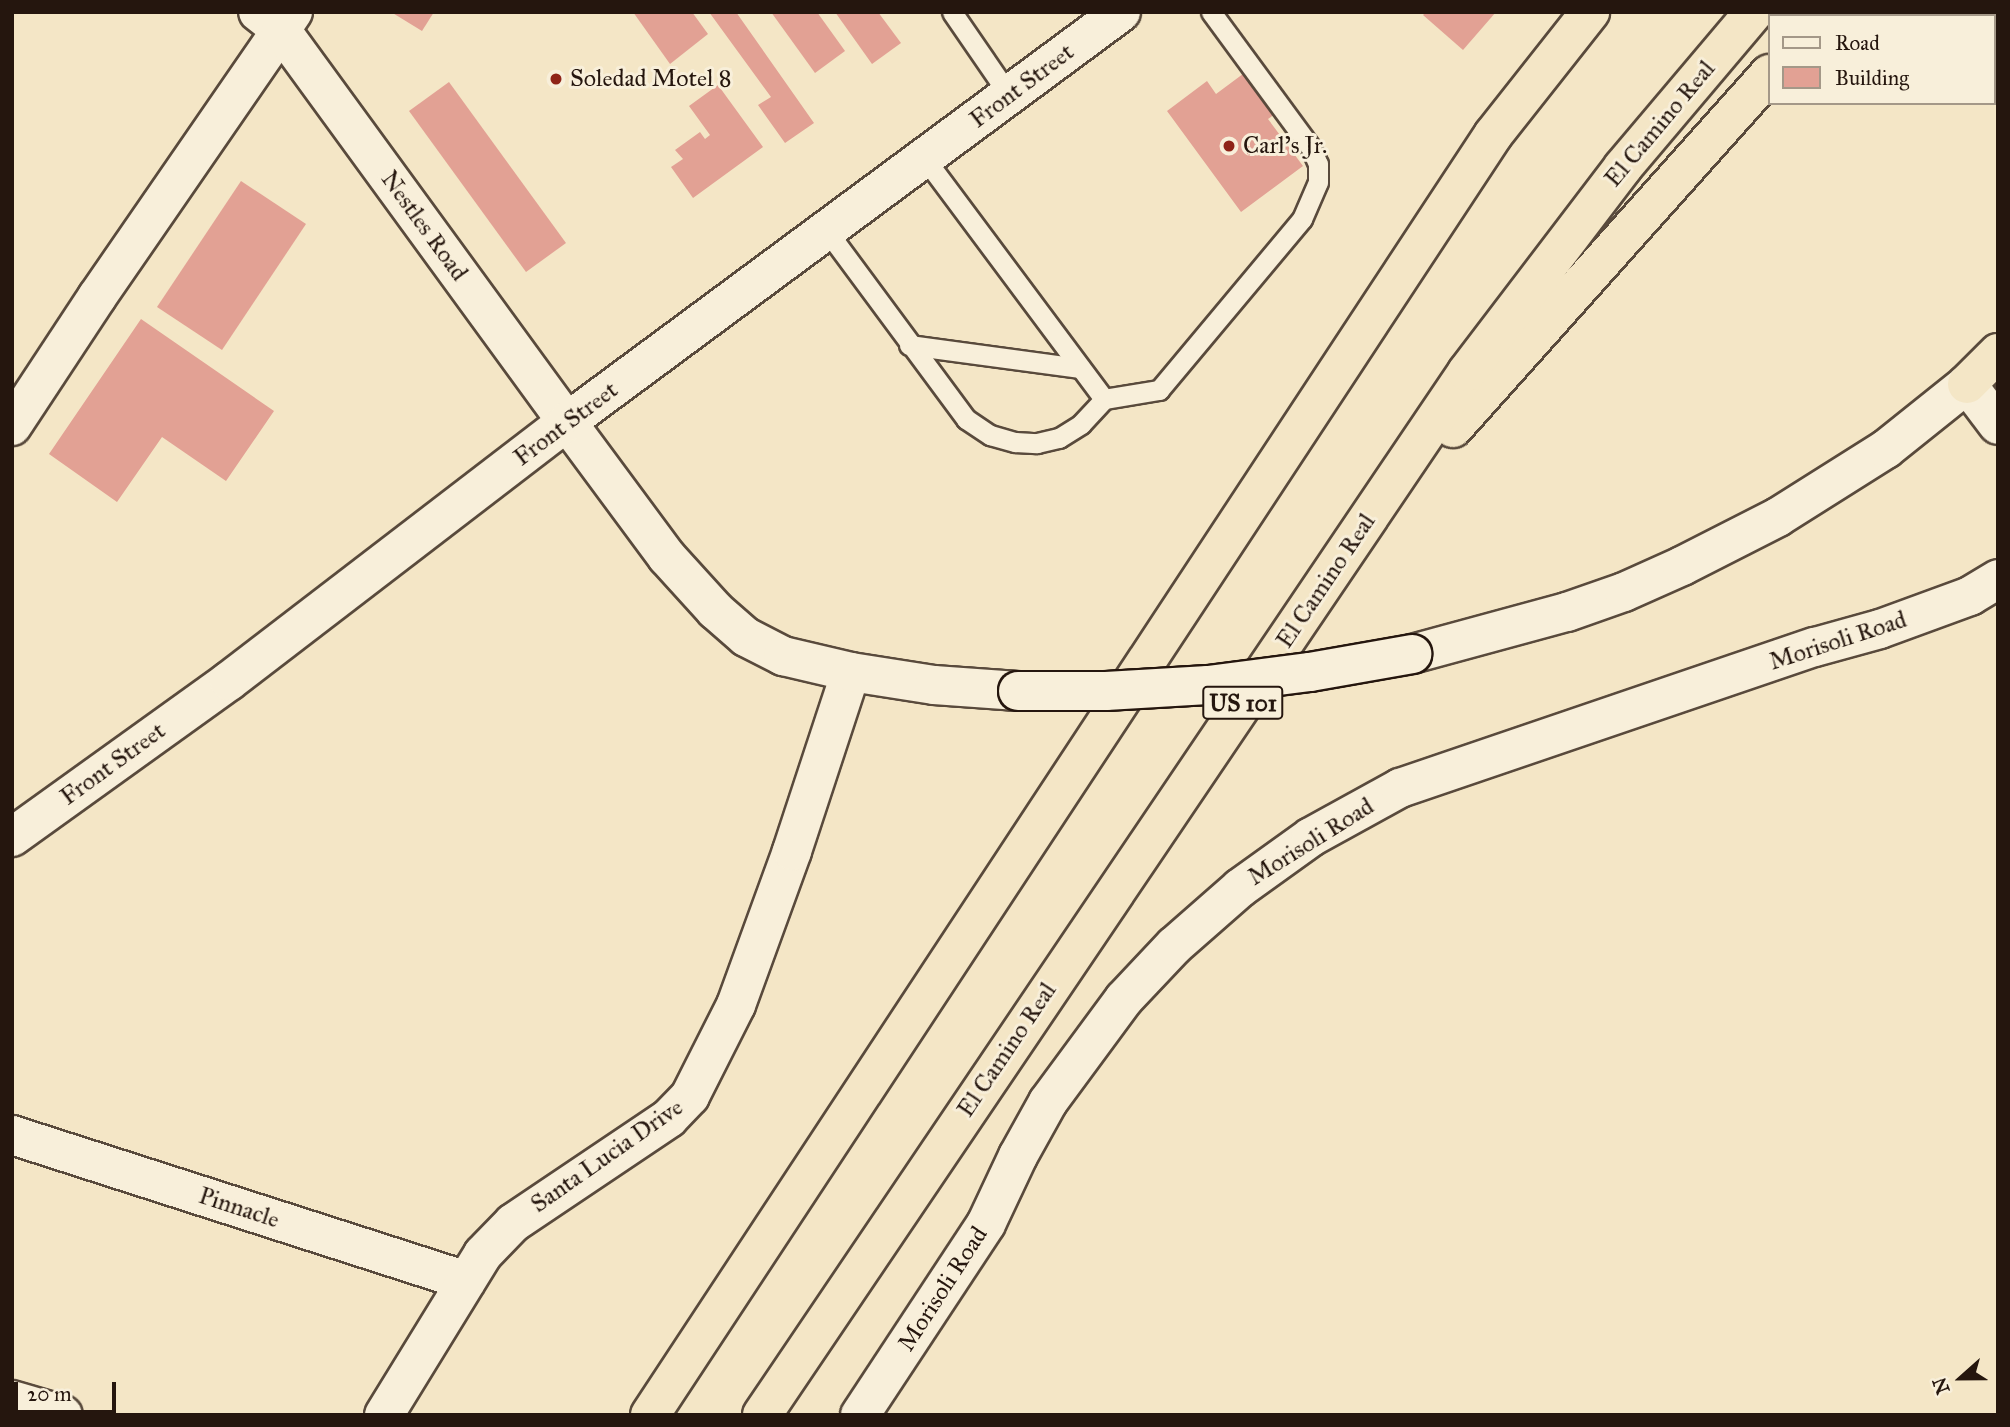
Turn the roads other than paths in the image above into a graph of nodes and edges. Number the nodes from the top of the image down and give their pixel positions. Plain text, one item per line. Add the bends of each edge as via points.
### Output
1 (952, 12) edge
2 (1121, 12) edge
3 (1211, 12) edge
4 (1590, 12) edge
5 (1754, 12) edge
6 (277, 18) edge
7 (1769, 75) edge
8 (1009, 95) junction
9 (925, 159) junction
10 (827, 231) junction
11 (909, 345) junction
12 (1998, 354) edge
13 (1080, 368) junction
14 (1967, 384) junction
15 (1104, 399) junction
16 (567, 422) junction
17 (1998, 425) edge
18 (12, 426) edge
19 (1360, 532) junction
20 (1998, 579) edge
21 (851, 672) junction
22 (12, 837) edge
23 (12, 1135) edge
24 (466, 1281) junction
25 (12, 1399) edge
26 (63, 1415) edge
27 (384, 1415) edge
28 (650, 1415) edge
29 (762, 1415) edge
30 (860, 1415) edge

1 - 8 lane
2 - 8 street, Front Street
3 - 15 lane via 1311,148 1318,164 1318,182 1302,219 1159,390
4 - 28 highway via 1493,135
5 - 19 highway, El Camino Real / US 101 via 1623,167 1467,372
6 - 16 street, Nestles Road
6 - 18 street, Nestles Road
7 - 19 highway
8 - 9 street, Front Street
9 - 10 street, Front Street
9 - 13 lane
10 - 11 lane
10 - 16 street, Front Street
11 - 13 lane
11 - 15 lane via 966,419 990,435 1015,442 1059,438 1081,424
12 - 14 highway
13 - 15 lane
14 - 17 street
14 - 21 street, Nestles Road, bridge via 1886,449 1778,517 1682,566 1567,612 1412,654 1208,685 1106,691 934,685
16 - 21 street, Nestles Road via 667,557 715,610 746,637 783,656
16 - 22 street, Front Street via 229,681
19 - 29 highway, El Camino Real / US 101
20 - 30 street, Morisoli Road via 1970,596 1880,629 1401,788 1311,837 1240,888 1174,946 1124,999 1048,1102 986,1224
21 - 24 street, Santa Lucia Drive via 736,1005 690,1097 669,1118 513,1223 483,1254
23 - 24 street, Pinnacle
24 - 27 street, Santa Lucia Drive
25 - 26 street

